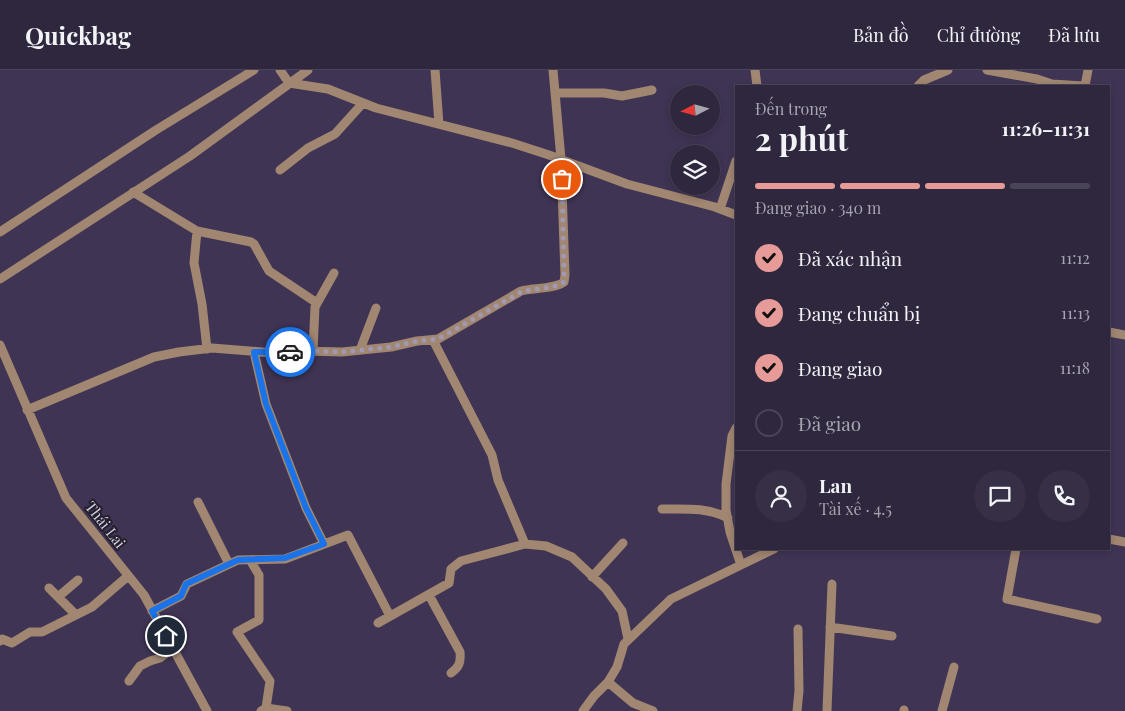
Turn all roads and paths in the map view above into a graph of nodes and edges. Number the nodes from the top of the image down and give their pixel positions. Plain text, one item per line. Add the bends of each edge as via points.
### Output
1 (254, 70) edge
2 (280, 70) edge
3 (308, 70) edge
4 (435, 70) edge
5 (553, 70) edge
6 (755, 70) edge
7 (948, 70) edge
8 (987, 70) edge
9 (1088, 70) edge
10 (289, 83) junction
11 (757, 85) edge
12 (919, 85) edge
13 (1068, 85) edge
14 (1084, 85) edge
15 (652, 90) dead end
16 (555, 93) junction
17 (363, 103) junction
18 (439, 124) junction
19 (561, 159) junction
20 (735, 164) edge
21 (280, 170) dead end
22 (133, 192) junction
23 (720, 209) junction
24 (735, 215) edge
25 (197, 230) junction
26 (0, 232) edge
27 (334, 273) dead end
28 (0, 279) edge
29 (317, 303) junction
30 (376, 308) dead end
31 (1110, 332) edge
32 (1125, 335) edge
33 (433, 340) junction
34 (0, 345) edge
35 (207, 349) junction
36 (360, 350) junction
37 (313, 351) junction
38 (254, 352) junction
39 (28, 410) junction
40 (735, 430) edge
41 (198, 502) dead end
42 (662, 509) dead end
43 (728, 518) junction
44 (1110, 539) edge
45 (623, 542) dead end
46 (1125, 542) edge
47 (324, 544) junction
48 (525, 544) junction
49 (735, 547) edge
50 (736, 550) edge
51 (772, 550) edge
52 (1016, 550) edge
53 (250, 560) junction
54 (229, 564) junction
55 (741, 566) junction
56 (128, 576) junction
57 (592, 576) junction
58 (78, 580) dead end
59 (832, 584) dead end
60 (49, 588) dead end
61 (429, 595) junction
62 (58, 597) junction
63 (152, 611) junction
64 (76, 615) junction
65 (390, 616) junction
66 (1096, 619) dead end
67 (378, 623) dead end
68 (830, 627) junction
69 (798, 628) dead end
70 (892, 636) dead end
71 (628, 639) junction
72 (0, 642) edge
73 (173, 648) junction
74 (954, 667) dead end
75 (451, 674) dead end
76 (129, 682) dead end
77 (608, 682) junction
78 (633, 704) junction
79 (264, 710) edge
80 (207, 711) edge
81 (287, 711) edge
82 (583, 711) edge
83 (625, 711) edge
84 (653, 711) edge
85 (797, 711) edge
86 (827, 711) edge
87 (942, 711) edge

1 - 26 street
2 - 10 street
3 - 10 street
4 - 18 street
5 - 16 street
6 - 11 street
7 - 12 street
8 - 13 street
9 - 14 street
10 - 17 street via 328,89
10 - 22 street via 190,156
15 - 16 street via 622,96
16 - 19 street
17 - 18 street
17 - 21 street via 335,134 308,148
18 - 19 street
19 - 23 street via 627,184
19 - 33 street via 564,282 559,286 521,292
20 - 23 street
22 - 25 street
22 - 28 street
23 - 24 street
25 - 29 street via 251,242 269,271
25 - 35 street via 194,263
27 - 29 street
29 - 37 street
30 - 36 street
31 - 32 street
33 - 36 street
33 - 48 street via 492,455 498,480
34 - 39 street, Thái Lai
35 - 38 street
35 - 39 street via 154,357
36 - 37 street
37 - 38 street
38 - 47 street via 266,404 306,508
39 - 56 street, Thái Lai via 66,498
40 - 43 street via 726,484
41 - 54 street
42 - 43 street via 705,511
43 - 49 street
44 - 46 street
45 - 57 street
47 - 53 street via 285,558
47 - 65 street via 348,535
48 - 57 street via 546,546 572,557
48 - 61 street via 461,561 452,568 449,583
50 - 55 street
51 - 55 street
52 - 66 street via 1007,599
53 - 54 street
53 - 79 street via 259,575 259,620 237,632 270,681
54 - 63 street via 186,584 181,596
55 - 71 street via 671,599
56 - 63 street, Thái Lai
56 - 64 street via 98,603
57 - 71 street via 622,611
58 - 62 street
59 - 68 street
60 - 62 street
61 - 65 street
61 - 75 street via 460,652 461,661
62 - 64 street
63 - 73 street, Thái Lai
64 - 72 street via 42,632 30,632 12,644 2,639
65 - 67 street
68 - 70 street
68 - 86 street
69 - 85 street
71 - 77 street
73 - 76 street via 160,658 140,666
73 - 80 street, Thái Lai
74 - 87 street
77 - 78 street
77 - 82 street
78 - 83 street
78 - 84 street
79 - 81 street

